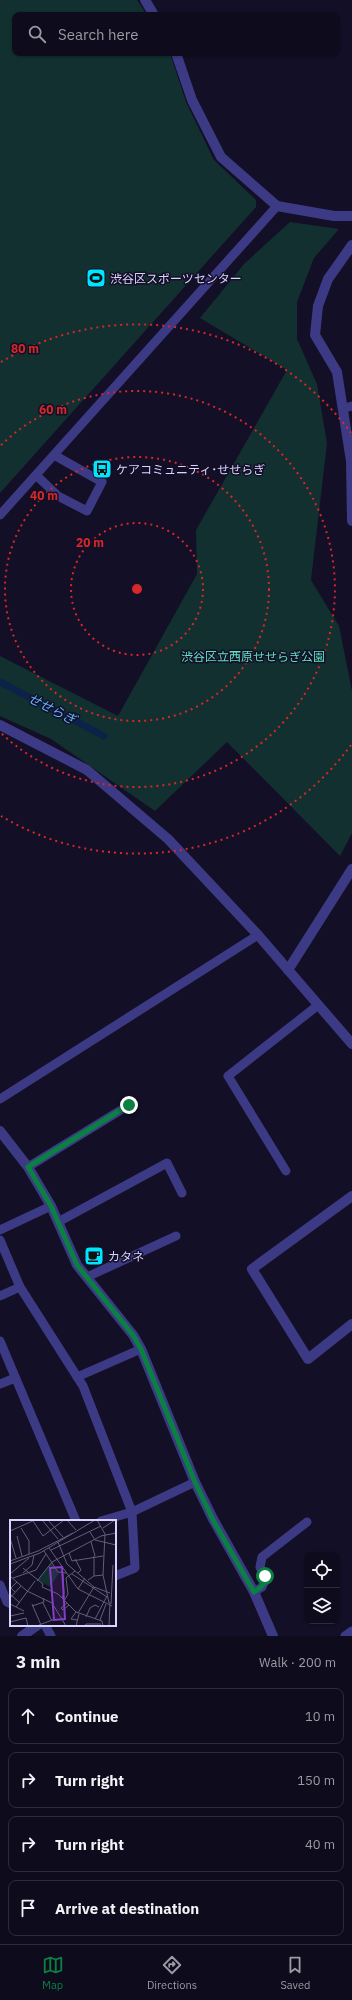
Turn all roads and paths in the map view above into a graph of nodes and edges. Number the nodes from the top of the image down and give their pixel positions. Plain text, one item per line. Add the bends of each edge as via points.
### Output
1 (145, 0) edge
2 (152, 12) edge
3 (177, 56) edge
4 (277, 206) junction
5 (352, 216) edge
6 (352, 244) edge
7 (348, 407) edge
8 (54, 455) junction
9 (36, 475) junction
10 (0, 515) edge
11 (352, 521) edge
12 (0, 725) edge
13 (352, 869) edge
14 (258, 935) junction
15 (288, 970) junction
16 (317, 1006) junction
17 (352, 1044) edge
18 (0, 1099) edge
19 (129, 1105) dead end
20 (0, 1131) edge
21 (28, 1167) junction
22 (286, 1171) dead end
23 (182, 1193) dead end
24 (352, 1196) edge
25 (51, 1206) junction
26 (58, 1222) junction
27 (0, 1230) edge
28 (176, 1236) dead end
29 (0, 1240) edge
30 (88, 1277) junction
31 (20, 1287) junction
32 (0, 1296) edge
33 (352, 1324) edge
34 (0, 1340) edge
35 (141, 1349) junction
36 (77, 1377) junction
37 (15, 1378) junction
38 (0, 1384) edge
39 (195, 1482) junction
40 (132, 1512) junction
41 (76, 1520) edge
42 (104, 1520) edge
43 (307, 1522) dead end
44 (116, 1576) edge
45 (0, 1585) edge
46 (254, 1592) junction
47 (10, 1604) edge
48 (37, 1626) edge
49 (46, 1626) edge
50 (352, 1631) edge
51 (22, 1636) edge
52 (51, 1636) edge
53 (273, 1636) edge
54 (345, 1636) edge

1 - 2 street
3 - 4 street via 192,100 221,157
4 - 5 street via 334,216
4 - 8 lane
6 - 7 street via 328,279 318,306 316,335 337,372
7 - 11 street
8 - 9 lane
8 - 9 lane via 102,482 87,511 58,496
9 - 10 lane
12 - 14 street via 87,770 168,839
13 - 15 street
14 - 15 street
14 - 18 lane
15 - 16 street
16 - 17 street
16 - 22 lane via 228,1076
19 - 21 lane
20 - 21 street
21 - 25 street
23 - 26 lane via 167,1163
24 - 33 street via 252,1269 308,1359
25 - 26 street
25 - 27 lane
26 - 30 street via 77,1265
28 - 30 lane
29 - 31 lane
30 - 35 street
31 - 32 lane
31 - 36 lane
34 - 37 lane
35 - 36 lane
35 - 39 street
36 - 40 lane via 83,1386
37 - 38 lane
37 - 41 lane
39 - 40 lane
39 - 46 street via 213,1520
40 - 42 lane
40 - 44 lane via 135,1568
43 - 46 lane via 262,1557 260,1567 265,1580 262,1587
45 - 47 lane via 6,1602
46 - 53 street
48 - 51 street
49 - 52 lane
50 - 54 lane

